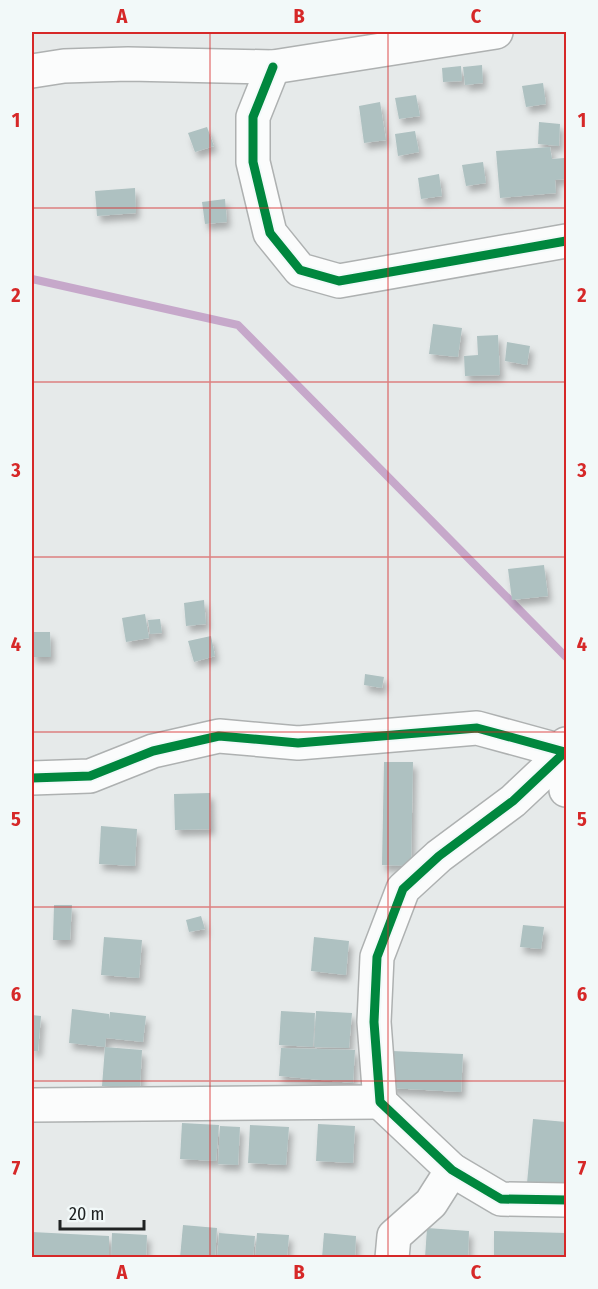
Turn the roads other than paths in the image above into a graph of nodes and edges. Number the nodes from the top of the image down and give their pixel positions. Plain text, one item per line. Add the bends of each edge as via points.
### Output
1 (496, 32) edge
2 (273, 67) junction
3 (32, 71) edge
4 (567, 241) edge
5 (566, 748) edge
6 (32, 778) edge
7 (567, 789) edge
8 (380, 1102) junction
9 (32, 1105) edge
10 (452, 1170) junction
11 (567, 1200) edge
12 (392, 1257) edge

1 - 2 street
2 - 3 street via 128,64
2 - 4 street via 253,117 253,162 270,233 300,270 339,281
5 - 6 street via 477,728 298,743 219,736 153,751 90,776
5 - 7 street
5 - 8 street via 513,801 439,856 403,889 377,957 374,1022
8 - 9 street
8 - 10 street
10 - 11 street via 501,1199
10 - 12 street via 431,1203 394,1236

